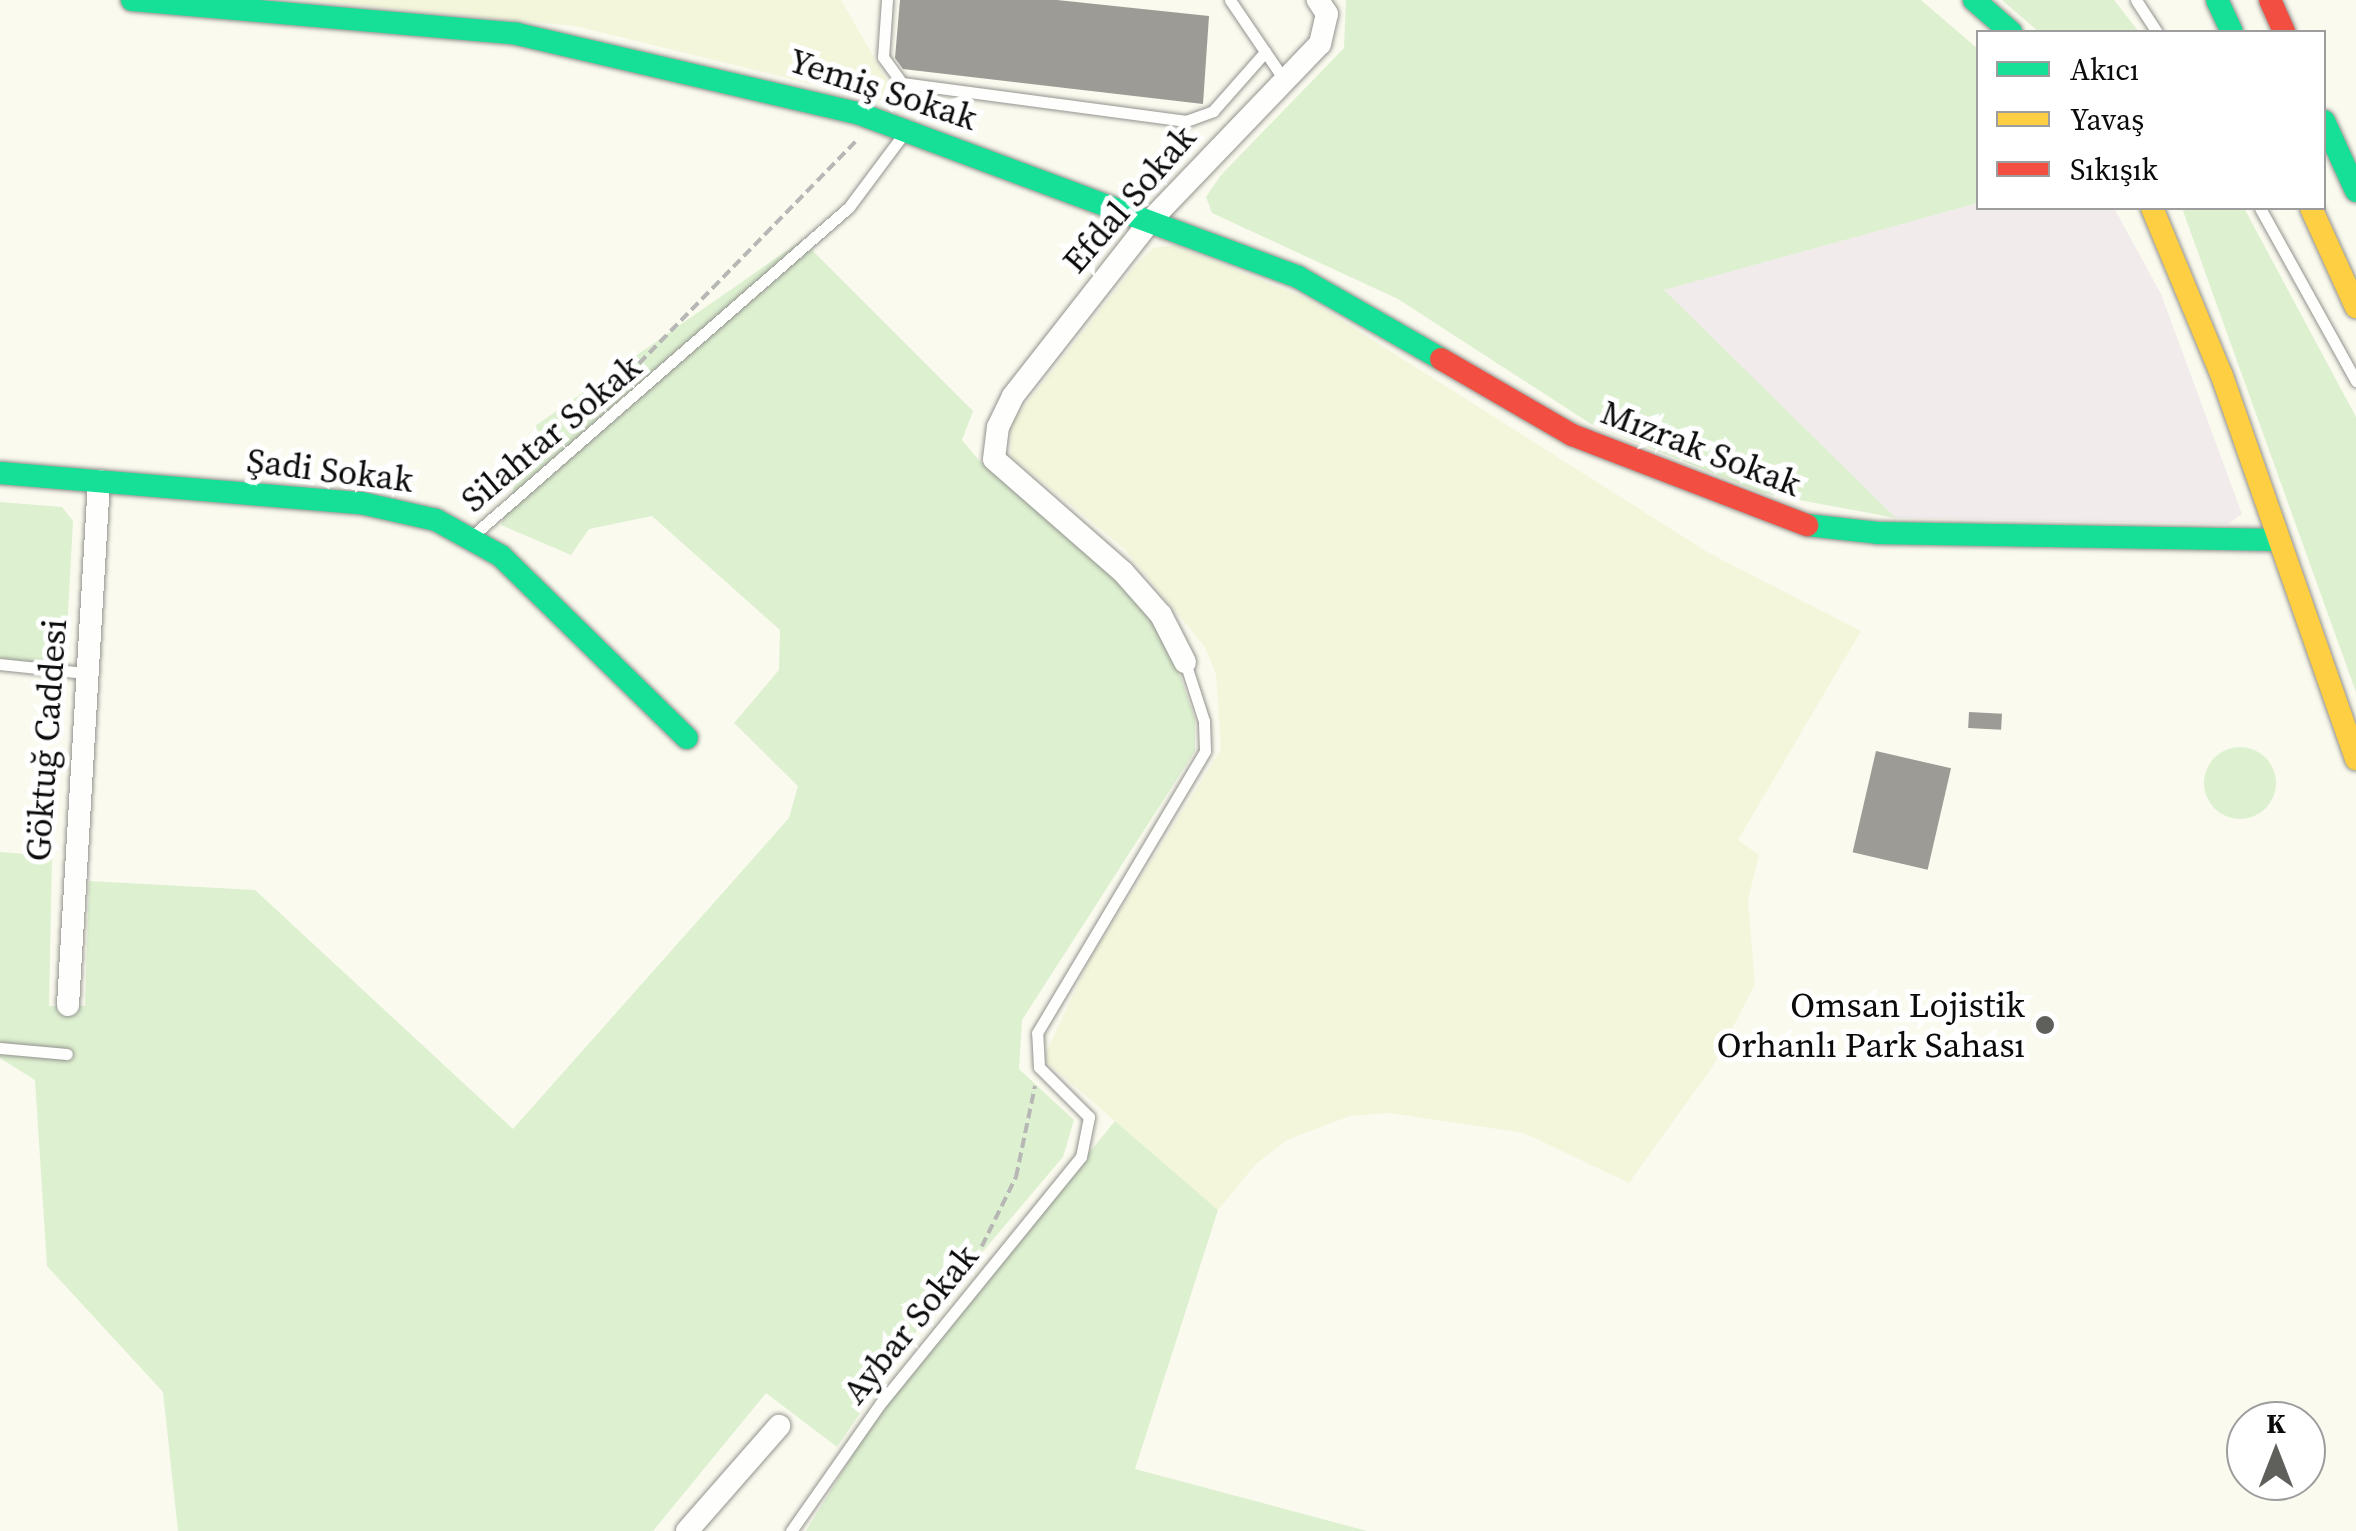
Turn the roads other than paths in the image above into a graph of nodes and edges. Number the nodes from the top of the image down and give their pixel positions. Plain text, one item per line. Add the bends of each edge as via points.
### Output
1 (132, 0) edge
2 (888, 0) edge
3 (1230, 0) edge
4 (1318, 0) edge
5 (1974, 0) edge
6 (2136, 0) edge
7 (2217, 0) edge
8 (2270, 0) edge
9 (2009, 30) edge
10 (2155, 30) edge
11 (2231, 30) edge
12 (2283, 30) edge
13 (1265, 52) junction
14 (1285, 81) junction
15 (2326, 125) edge
16 (906, 130) junction
17 (2356, 191) edge
18 (2153, 210) edge
19 (2261, 210) edge
20 (2312, 210) edge
21 (1150, 221) junction
22 (2356, 307) edge
23 (2356, 381) edge
24 (0, 473) edge
25 (99, 481) junction
26 (471, 537) junction
27 (2279, 540) junction
28 (1185, 662) joint
29 (0, 664) edge
30 (86, 673) junction
31 (687, 738) dead end
32 (2356, 759) edge
33 (68, 1005) dead end
34 (0, 1048) edge
35 (67, 1054) dead end
36 (779, 1426) dead end
37 (687, 1531) edge
38 (791, 1531) edge

1 - 16 main road, Yemiş Sokak via 442,26 588,48
2 - 13 lane via 883,57 902,83 1186,120 1213,112
3 - 13 lane
4 - 14 street, Efdal Sokak via 1326,30
5 - 9 main road
6 - 10 lane
7 - 11 main road
8 - 12 main road
13 - 14 lane
14 - 21 street, Efdal Sokak
15 - 17 main road
16 - 21 main road, Yemiş Sokak
16 - 26 lane, Silahtar Sokak via 850,207
18 - 27 main road via 2186,278
19 - 23 lane
20 - 22 main road
21 - 27 main road, Mızrak Sokak via 1343,298 1603,450 1793,523 1878,533
21 - 28 street, Efdal Sokak via 1013,396 994,459 1135,585 1161,615
24 - 25 main road, Şadi Sokak
25 - 26 main road, Şadi Sokak via 361,503 436,520
25 - 30 street, Göktuğ Caddesi
26 - 31 main road, Şadi Sokak via 501,556
27 - 32 main road
28 - 38 lane, Aybar Sokak via 1204,721 1205,751 1037,1033 1039,1067 1089,1116 1081,1157 880,1404
29 - 30 lane
30 - 33 street, Göktuğ Caddesi
34 - 35 lane
36 - 37 street

